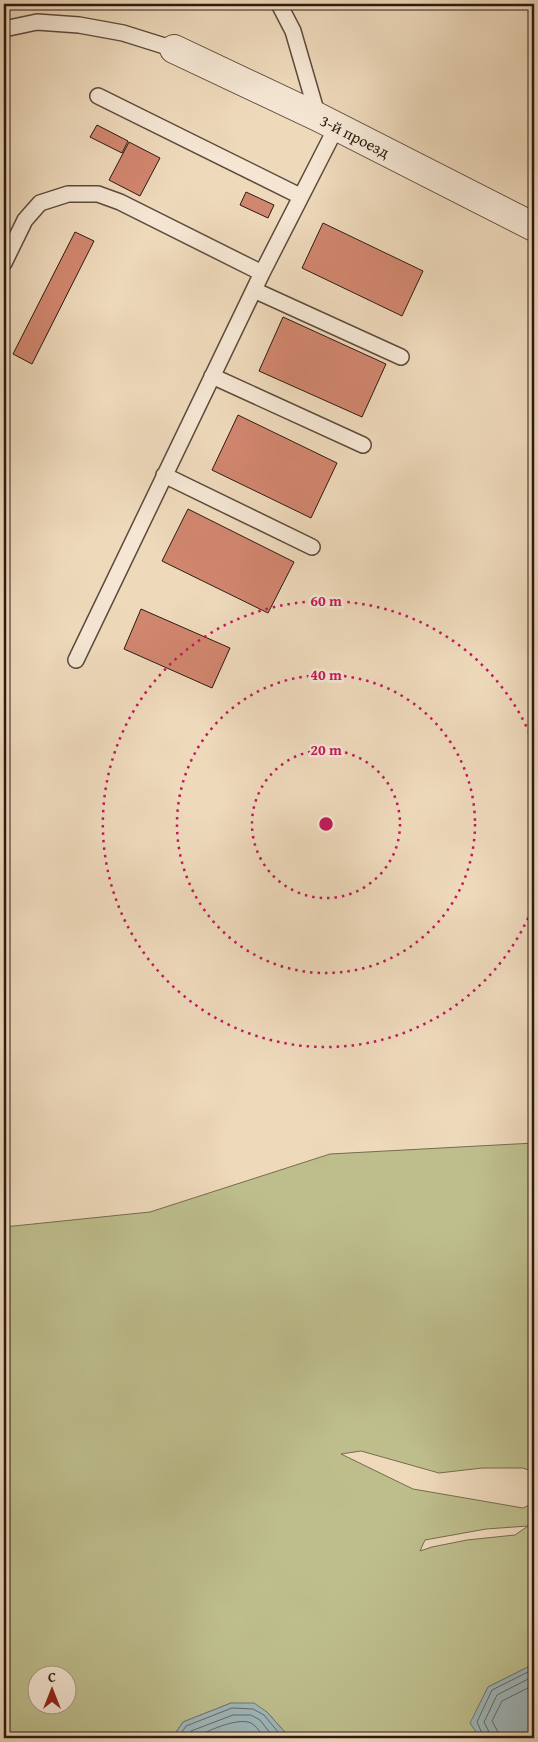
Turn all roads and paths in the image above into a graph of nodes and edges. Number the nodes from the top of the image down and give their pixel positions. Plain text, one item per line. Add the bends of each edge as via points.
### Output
1 (279, 4) edge
2 (4, 29) edge
3 (174, 49) joint
4 (98, 96) dead end
5 (328, 122) junction
6 (300, 196) junction
7 (534, 226) edge
8 (4, 263) edge
9 (262, 273) junction
10 (254, 290) junction
11 (401, 357) dead end
12 (212, 376) junction
13 (362, 445) dead end
14 (164, 476) junction
15 (312, 547) dead end
16 (76, 660) dead end

1 - 5 lane
2 - 3 lane via 38,22 79,25 123,33
3 - 5 street, 3-й проезд
4 - 6 lane
5 - 6 lane
5 - 7 street, 3-й проезд
6 - 9 lane
8 - 9 lane via 26,220 40,203 68,194 98,194
9 - 10 lane
10 - 11 lane
10 - 12 lane
12 - 13 lane
12 - 14 lane
14 - 15 lane
14 - 16 lane

